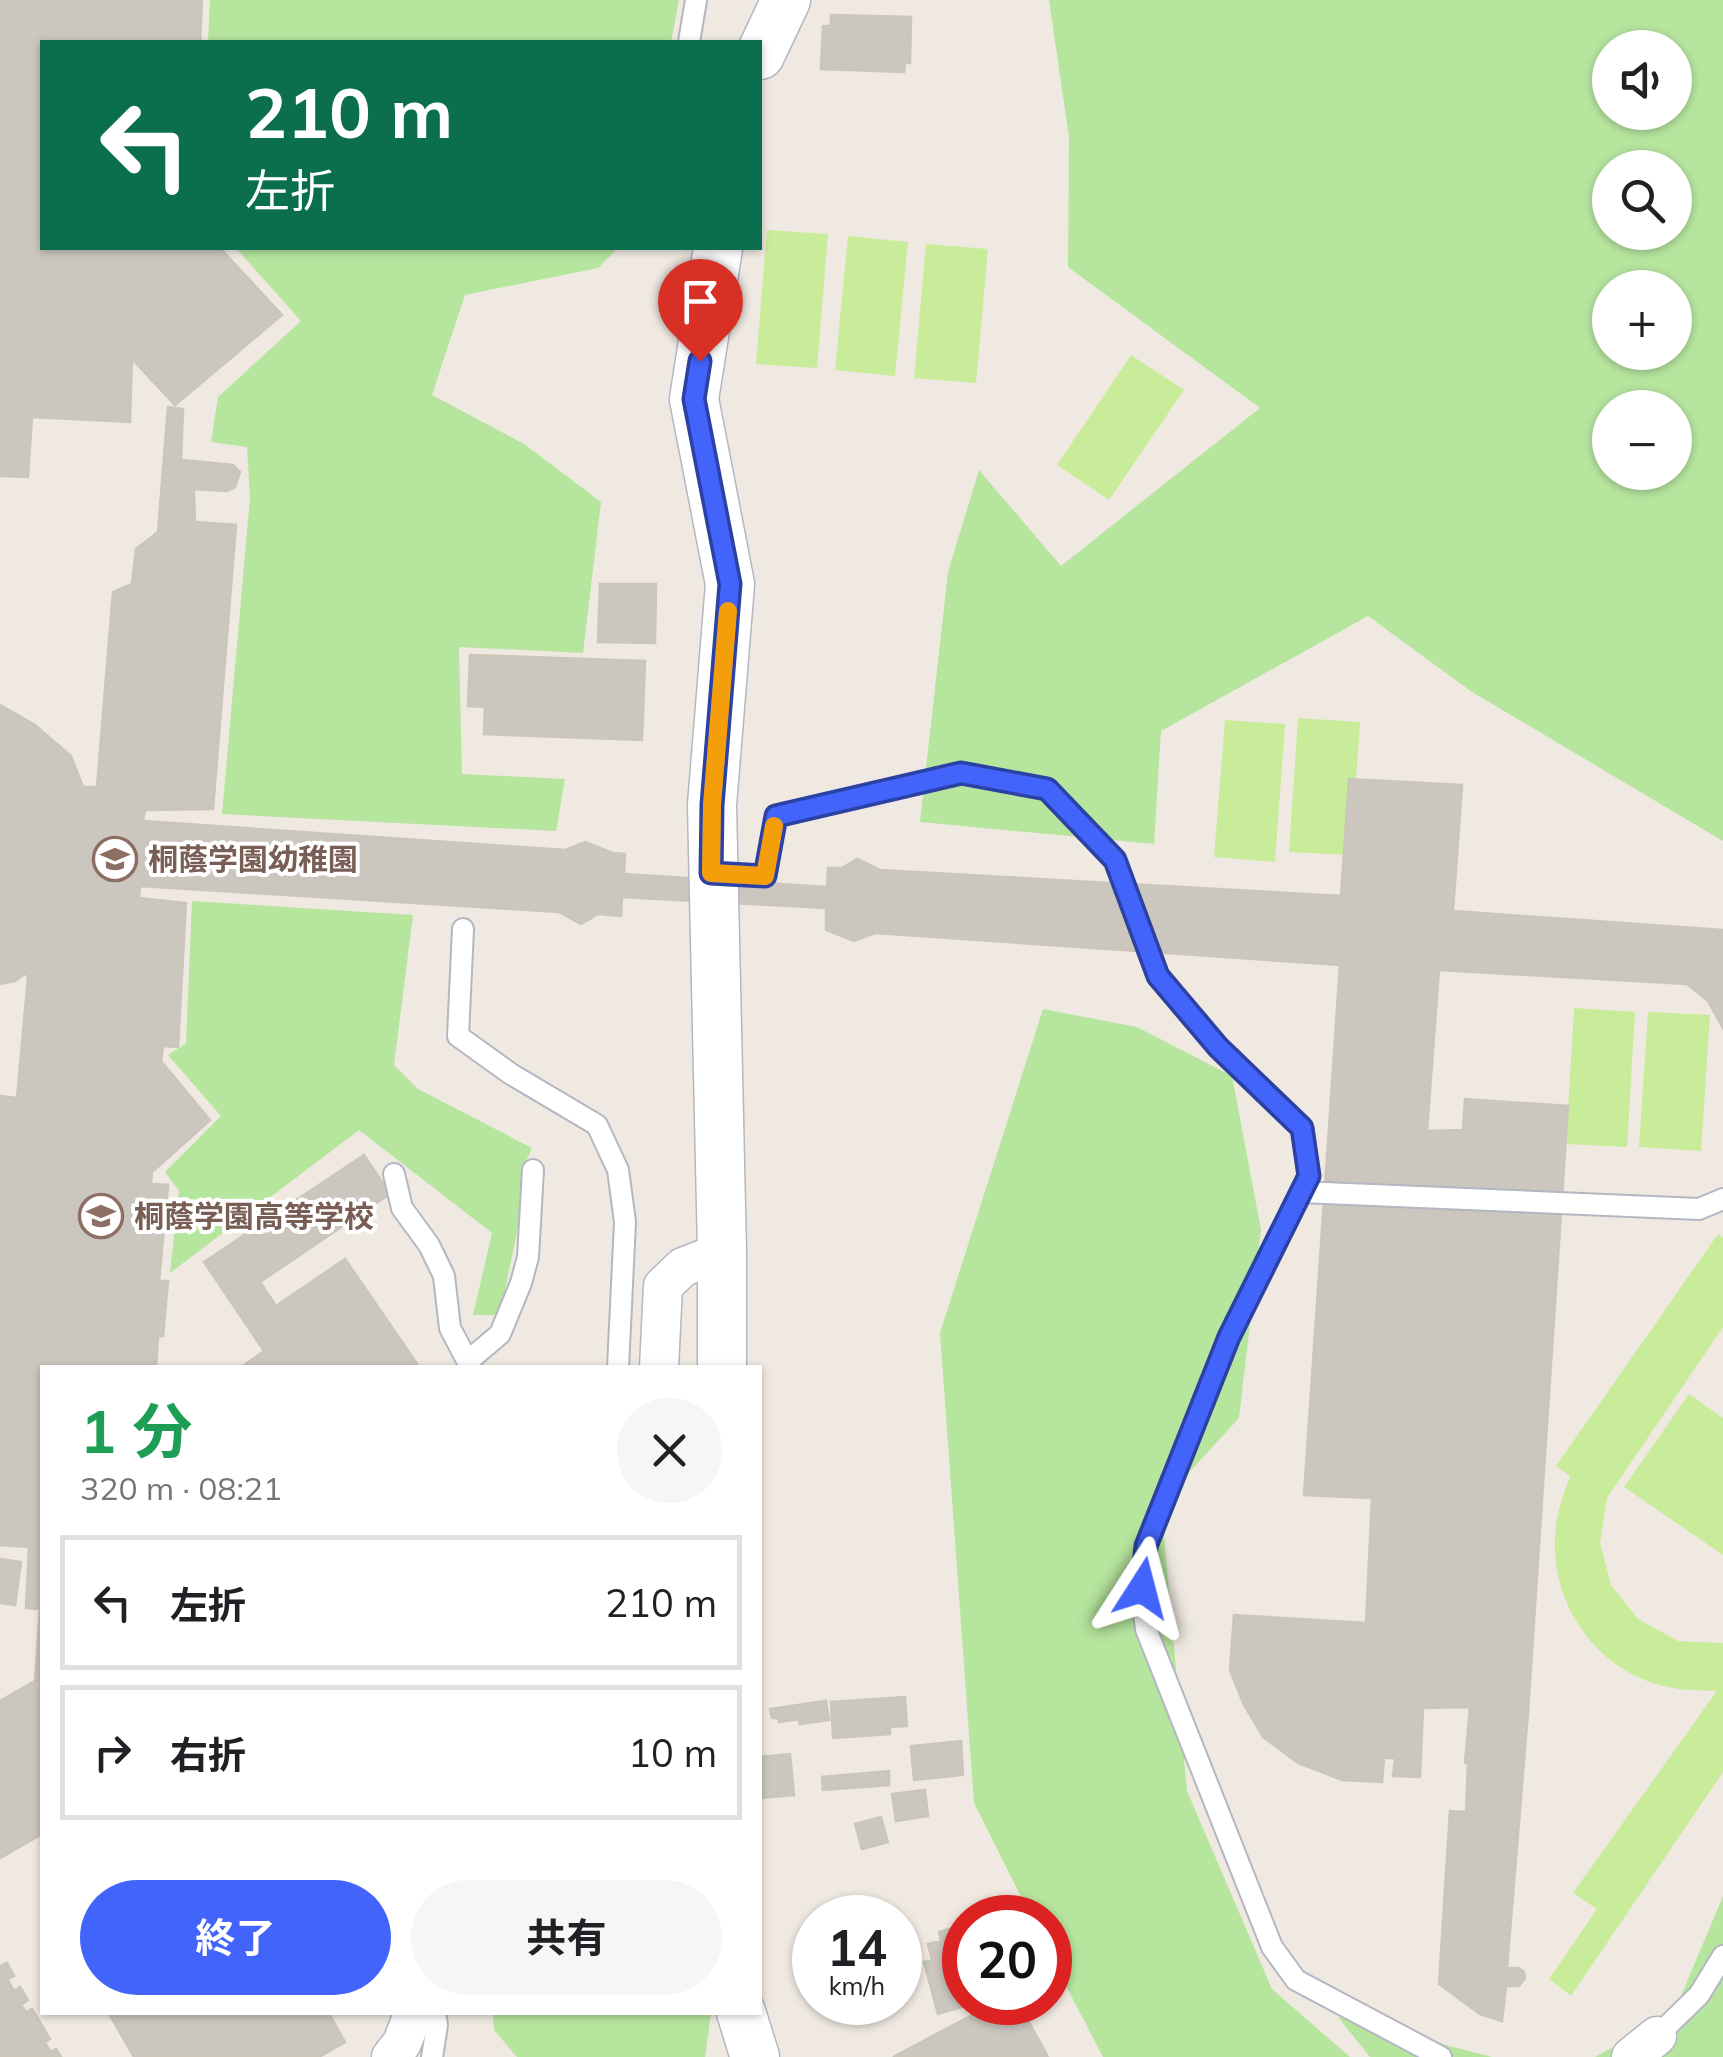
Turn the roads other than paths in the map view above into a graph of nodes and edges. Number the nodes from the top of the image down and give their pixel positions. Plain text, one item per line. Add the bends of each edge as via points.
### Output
1 (696, 0) edge
2 (786, 0) edge
3 (688, 40) edge
4 (762, 51) edge
5 (718, 250) edge
6 (711, 873) junction
7 (463, 929) dead end
8 (533, 1170) dead end
9 (394, 1174) dead end
10 (1301, 1192) junction
11 (1723, 1199) edge
12 (722, 1252) junction
13 (470, 1364) edge
14 (618, 1365) edge
15 (659, 1365) edge
16 (722, 1365) edge
17 (1723, 1956) edge
18 (413, 2015) edge
19 (435, 2015) edge
20 (742, 2015) edge
21 (1644, 2047) edge
22 (391, 2057) edge
23 (432, 2057) edge
24 (755, 2057) edge
25 (1442, 2057) edge

1 - 3 lane
2 - 4 street
5 - 6 street via 694,399 730,584
6 - 10 lane via 765,876 776,816 961,773 1047,789 1115,860 1158,976 1218,1047 1302,1128 1309,1176
6 - 12 street
7 - 14 lane via 458,1036 598,1125 618,1170 625,1222
8 - 13 lane via 521,1282 500,1334
9 - 13 lane via 402,1208 444,1276 450,1328
10 - 11 lane via 1699,1209
10 - 25 lane via 1229,1337 1146,1546 1146,1630 1272,1947 1296,1980
12 - 15 street via 682,1267 662,1286
12 - 16 street
17 - 21 lane via 1698,1995
18 - 22 street
19 - 23 lane
20 - 24 street

